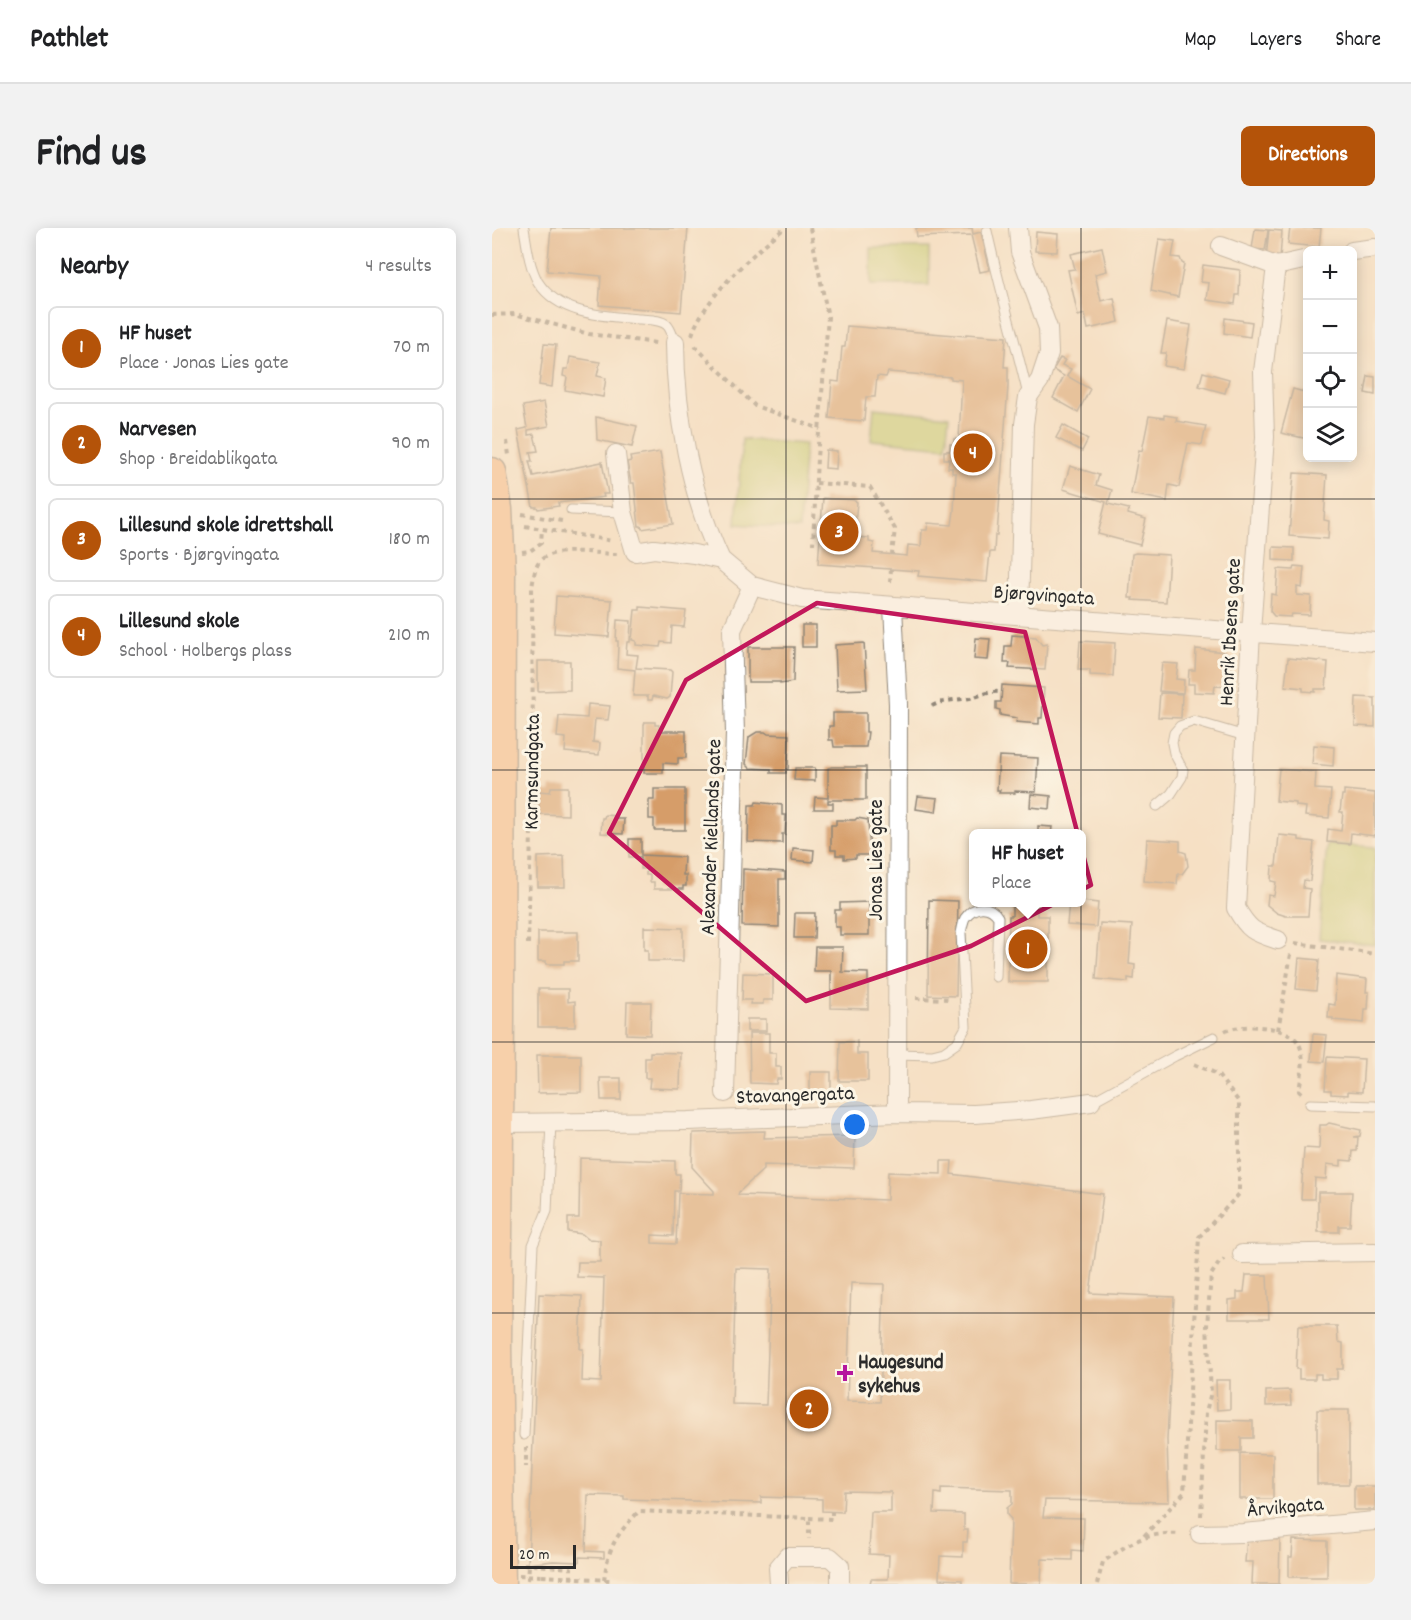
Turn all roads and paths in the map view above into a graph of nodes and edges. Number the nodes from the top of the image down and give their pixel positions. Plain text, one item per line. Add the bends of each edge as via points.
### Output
1 (524, 228) edge
2 (810, 228) edge
3 (1018, 228) edge
4 (987, 231) dead end
5 (1221, 246) dead end
6 (1375, 248) edge
7 (1357, 250) edge
8 (1303, 260) edge
9 (1276, 266) junction
10 (683, 341) junction
11 (1028, 397) junction
12 (820, 429) junction
13 (616, 454) dead end
14 (492, 472) edge
15 (816, 483) junction
16 (571, 510) dead end
17 (623, 512) junction
18 (525, 526) dead end
19 (542, 529) junction
20 (813, 544) dead end
21 (628, 547) junction
22 (520, 552) dead end
23 (892, 554) dead end
24 (721, 560) junction
25 (891, 569) dead end
26 (890, 582) dead end
27 (752, 586) junction
28 (893, 607) junction
29 (1019, 614) junction
30 (1251, 632) junction
31 (1375, 642) edge
32 (999, 692) dead end
33 (932, 706) dead end
34 (1245, 736) junction
35 (1157, 806) dead end
36 (1285, 941) junction
37 (527, 949) dead end
38 (1375, 954) edge
39 (996, 977) dead end
40 (1278, 1030) junction
41 (1214, 1037) joint
42 (896, 1054) junction
43 (1175, 1056) junction
44 (725, 1093) dead end
45 (1091, 1102) joint
46 (1310, 1104) joint
47 (1375, 1106) edge
48 (897, 1113) junction
49 (551, 1122) junction
50 (499, 1123) junction
51 (1375, 1252) edge
52 (1242, 1254) joint
53 (524, 1435) dead end
54 (832, 1512) dead end
55 (809, 1518) junction
56 (1375, 1521) edge
57 (1200, 1534) junction
58 (1144, 1536) junction
59 (809, 1539) dead end
60 (570, 1577) junction
61 (510, 1579) edge
62 (528, 1580) dead end
63 (604, 1580) junction
64 (611, 1580) dead end
65 (779, 1584) edge
66 (840, 1584) edge
67 (1096, 1584) edge

1 - 10 lane via 531,267 551,295 570,308 659,321
2 - 12 path via 828,317
3 - 11 street via 1020,252 1048,328 1048,353 1040,380
4 - 11 lane
5 - 9 street
6 - 7 street
8 - 9 street
9 - 30 street, Henrik Ibsens gate via 1263,372 1265,437
10 - 12 path via 754,405
10 - 24 street, Bjørgvingata via 675,375 692,474
11 - 29 street
12 - 15 path
13 - 17 street
14 - 50 main road, Karmsundgata via 501,572
15 - 20 path
15 - 23 path via 870,487 895,529
16 - 17 lane
17 - 21 street
18 - 19 path
19 - 21 path
19 - 22 path via 541,543 530,551
21 - 24 street, Bjørgvingata
21 - 37 path, Karmsundgata via 620,554 549,555 535,571
24 - 27 street, Bjørgvingata
25 - 26 path
27 - 28 street, Bjørgvingata via 802,599
27 - 44 street, Alexander Kiellands gate via 732,630 735,733
28 - 29 street, Bjørgvingata
28 - 42 street, Jonas Lies gate via 898,718
29 - 30 street, Bjørgvingata
30 - 31 street, Bjørgvingata
30 - 34 street, Henrik Ibsens gate
32 - 33 path
34 - 35 lane via 1199,721 1180,726 1172,743 1182,777
34 - 36 street, Henrik Ibsens gate via 1236,908 1254,932
36 - 38 path
36 - 40 path
39 - 42 lane via 998,917 985,907 975,909 966,918 961,933 966,1027 957,1043 944,1052
40 - 41 path via 1235,1026
40 - 46 path via 1287,1032 1299,1043 1303,1060 1299,1091
41 - 43 lane
42 - 48 street, Jonas Lies gate
43 - 45 lane
43 - 58 path via 1217,1074 1239,1102 1239,1194 1199,1237 1184,1493
45 - 48 street, Stavangergata via 974,1114
46 - 47 lane
48 - 49 street, Stavangergata
49 - 50 street, Stavangergata
49 - 53 lane via 547,1211 533,1245
50 - 61 main road, Karmsundgata via 497,1345
51 - 52 street
52 - 57 path via 1227,1257 1211,1275 1207,1326 1211,1392 1206,1412
54 - 55 path via 832,1519
55 - 59 path
55 - 63 path via 639,1511 608,1552
56 - 57 street, Årvikgata
57 - 58 path
58 - 67 path via 1103,1562
60 - 61 path, bridge
60 - 62 path via 571,1568 529,1565
60 - 63 path
63 - 64 path
65 - 66 street via 778,1568 787,1557 830,1557 840,1566

